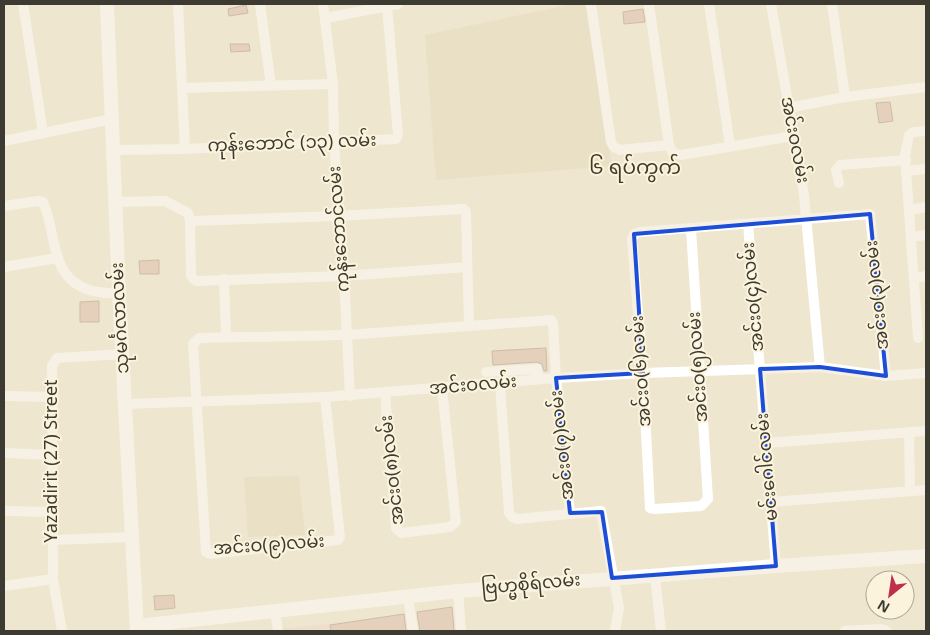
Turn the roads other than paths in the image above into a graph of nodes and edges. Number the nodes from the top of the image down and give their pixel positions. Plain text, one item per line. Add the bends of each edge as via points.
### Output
1 (23, 4) edge
2 (107, 4) edge
3 (178, 4) edge
4 (260, 4) edge
5 (323, 4) edge
6 (398, 4) edge
7 (591, 4) edge
8 (649, 4) edge
9 (709, 4) edge
10 (771, 4) edge
11 (832, 4) edge
12 (387, 6) junction
13 (326, 18) junction
14 (333, 84) junction
15 (271, 86) junction
16 (926, 86) edge
17 (183, 88) junction
18 (845, 97) junction
19 (788, 108) junction
20 (112, 118) junction
21 (926, 131) edge
22 (43, 133) junction
23 (793, 136) junction
24 (4, 140) edge
25 (334, 143) junction
26 (669, 145) junction
27 (730, 146) junction
28 (185, 149) junction
29 (113, 150) junction
30 (906, 160) junction
31 (926, 169) edge
32 (906, 171) junction
33 (839, 183) dead end
34 (116, 202) junction
35 (4, 206) edge
36 (926, 207) edge
37 (910, 210) junction
38 (338, 216) junction
39 (807, 220) junction
40 (190, 221) junction
41 (748, 224) junction
42 (691, 229) junction
43 (926, 235) edge
44 (912, 237) junction
45 (57, 258) junction
46 (4, 267) edge
47 (467, 267) junction
48 (344, 276) junction
49 (926, 276) edge
50 (914, 278) junction
51 (224, 279) junction
52 (120, 294) junction
53 (922, 319) edge
54 (469, 325) junction
55 (346, 335) junction
56 (226, 337) junction
57 (918, 338) dead end
58 (123, 354) junction
59 (820, 367) junction
60 (760, 369) junction
61 (511, 371) junction
62 (699, 371) junction
63 (486, 372) dead end
64 (643, 373) junction
65 (926, 373) edge
66 (886, 376) junction
67 (556, 378) junction
68 (539, 380) junction
69 (512, 382) junction
70 (500, 384) junction
71 (442, 388) junction
72 (385, 393) junction
73 (4, 396) edge
74 (350, 396) junction
75 (53, 397) junction
76 (325, 397) junction
77 (196, 401) junction
78 (125, 404) junction
79 (926, 431) edge
80 (909, 432) junction
81 (766, 443) junction
82 (4, 454) edge
83 (54, 455) junction
84 (926, 490) edge
85 (910, 492) junction
86 (770, 502) junction
87 (650, 508) joint
88 (4, 511) edge
89 (53, 512) junction
90 (570, 513) junction
91 (132, 538) junction
92 (53, 540) junction
93 (926, 556) edge
94 (776, 566) junction
95 (655, 575) junction
96 (612, 578) junction
97 (53, 579) junction
98 (4, 586) edge
99 (458, 591) junction
100 (408, 596) junction
101 (275, 611) junction
102 (137, 629) edge
103 (62, 631) edge
104 (278, 631) edge
105 (413, 631) edge
106 (461, 631) edge
107 (615, 631) edge
108 (660, 631) edge
109 (845, 631) edge
110 (888, 631) edge

1 - 22 street
2 - 20 main road, သုမင်္ဂလာလမ်း
3 - 17 street
4 - 15 street
5 - 13 street, ကုန်းဘောင်လမ်း
6 - 12 street
7 - 26 street via 614,148
8 - 26 street
9 - 27 street
10 - 19 street, အင်းဝလမ်း
11 - 18 street
12 - 13 street
12 - 25 street, ကုန်းဘောင် (၁၃) လမ်း via 398,135 392,140
13 - 14 street, ကုန်းဘောင်လမ်း
14 - 15 street
14 - 25 street, ကုန်းဘောင်လမ်း
15 - 17 street
16 - 18 street
17 - 28 street
18 - 19 street
19 - 23 street, အင်းဝလမ်း
20 - 22 street
20 - 29 main road, သုမင်္ဂလာလမ်း
21 - 30 street via 910,135
22 - 24 street
23 - 27 street
23 - 39 street, အင်းဝလမ်း
25 - 28 street, ကုန်းဘောင် (၁၃) လမ်း
25 - 38 street, ကုန်းဘောင်လမ်း
26 - 27 street via 672,153 681,155
28 - 29 street, ကုန်းဘောင် (၁၃) လမ်း
29 - 34 main road, သုမင်္ဂလာလမ်း
30 - 32 street
30 - 33 street via 840,165 836,170
31 - 32 street
32 - 37 street
34 - 40 street via 165,201 188,213
34 - 52 main road, သုမင်္ဂလာလမ်း
35 - 45 street via 43,202
36 - 37 street
37 - 44 street
38 - 40 street
38 - 47 street via 464,209
38 - 48 street, ကုန်းဘောင်လမ်း
39 - 41 street
39 - 59 street, အင်းဝလမ်း
39 - 66 street, အင်းဝ(၃)လမ်း via 870,214
40 - 51 street via 193,279
41 - 42 street
41 - 60 street, အင်းဝ(၄)လမ်း
42 - 62 street, အင်းဝ(၅)လမ်း
42 - 64 street, အင်းဝ(၆)လမ်း via 634,234
43 - 44 street
44 - 50 street
45 - 46 street
45 - 52 street via 72,280 89,290
47 - 48 street
47 - 54 street
48 - 51 street
48 - 55 street, ကုန်းဘောင်လမ်း
49 - 50 street
50 - 53 street
51 - 56 street
52 - 58 main road, သုမင်္ဂလာလမ်း
53 - 57 street
54 - 55 street
54 - 67 street, အင်းဝ(၇)လမ်း via 551,320 554,323
55 - 56 street
55 - 74 street, ကုန်းဘောင်လမ်း
56 - 77 street via 195,340
58 - 75 street, Yazadirit (27) Street via 57,358 52,366
58 - 78 main road, သုမင်္ဂလာလမ်း
59 - 60 street, အင်းဝလမ်း
59 - 66 street, အင်းဝလမ်း
60 - 62 street, အင်းဝလမ်း
60 - 81 street, မင်းဂေါင်လမ်း
61 - 63 street
61 - 68 street via 537,369
61 - 69 street
62 - 64 street, အင်းဝလမ်း
62 - 87 street, အင်းဝ(၅)လမ်း via 708,499 705,504
64 - 67 street, အင်းဝလမ်း
64 - 87 street, အင်းဝ(၆)လမ်း
65 - 66 street, အင်းဝလမ်း
67 - 68 street, အင်းဝလမ်း
67 - 90 street, အင်းဝ(၇)လမ်း
68 - 69 street, အင်းဝလမ်း
69 - 70 street, အင်းဝလမ်း
70 - 71 street, အင်းဝလမ်း
70 - 90 street, အင်းဝ(၇)လမ်း via 509,513 517,519
71 - 72 street, အင်းဝလမ်း
71 - 72 street, အင်းဝ(၈)လမ်း via 456,522 450,527 401,533 396,528
72 - 74 street, အင်းဝလမ်း
73 - 75 street
74 - 76 street, အင်းဝလမ်း
75 - 83 street, Yazadirit (27) Street
76 - 77 street, အင်းဝလမ်း
76 - 77 street, အင်းဝ(၉)လမ်း via 340,538 210,554 205,548
77 - 78 street, အင်းဝလမ်း
78 - 91 main road, သုမင်္ဂလာလမ်း
79 - 80 street
80 - 81 street
80 - 85 street
81 - 86 street, မင်းဂေါင်လမ်း
82 - 83 street
83 - 89 street, Yazadirit (27) Street
84 - 85 street
85 - 86 street
86 - 94 street, မင်းဂေါင်လမ်း
88 - 89 street
89 - 92 street, Yazadirit (27) Street
90 - 96 street, အင်းဝ(၇)လမ်း via 601,511 603,514
91 - 92 street
91 - 102 main road, သုမင်္ဂလာလမ်း
92 - 97 street, Yazadirit (27) Street
93 - 94 main road, ဗြဟ္မစိုရ်လမ်း
94 - 95 main road, ဗြဟ္မစိုရ်လမ်း
95 - 96 main road, ဗြဟ္မစိုရ်လမ်း
95 - 108 street
96 - 99 main road, ဗြဟ္မစိုရ်လမ်း
96 - 107 street via 619,608
97 - 98 street
97 - 103 street, Yazadirit (27) Street
99 - 100 main road, ဗြဟ္မစိုရ်လမ်း
99 - 106 street
100 - 101 main road, ဗြဟ္မစိုရ်လမ်း
100 - 105 street
101 - 102 main road, ဗြဟ္မစိုရ်လမ်း
101 - 104 street
109 - 110 street

